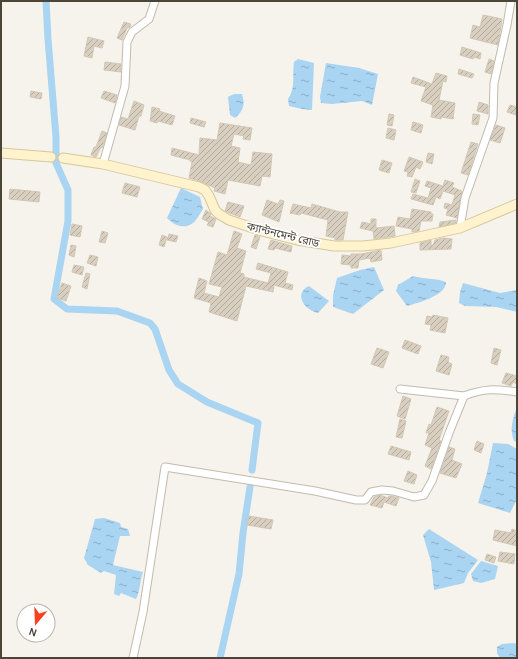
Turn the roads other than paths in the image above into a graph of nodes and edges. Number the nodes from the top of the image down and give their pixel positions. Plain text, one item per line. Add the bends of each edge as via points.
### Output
1 (155, 1) edge
2 (511, 1) edge
3 (1, 153) edge
4 (51, 157) dead end
5 (63, 158) dead end
6 (103, 164) junction
7 (517, 204) edge
8 (460, 228) junction
9 (400, 389) dead end
10 (517, 392) edge
11 (464, 396) junction
12 (133, 658) edge

1 - 6 street via 149,19 132,32 128,42 126,86
2 - 8 street via 494,83 493,118 465,198
3 - 4 main road
5 - 6 main road, ক্যান্টনমেন্ট রোড
6 - 8 main road, ক্যান্টনমেন্ট রোড via 199,187 210,196 215,210 228,220 316,244 363,246 391,243
7 - 8 main road, ক্যান্টনমেন্ট রোড
9 - 11 street
10 - 11 street via 495,389 476,391
11 - 12 street via 432,481 424,495 414,497 382,490 371,492 365,500 356,500 165,467 144,612

